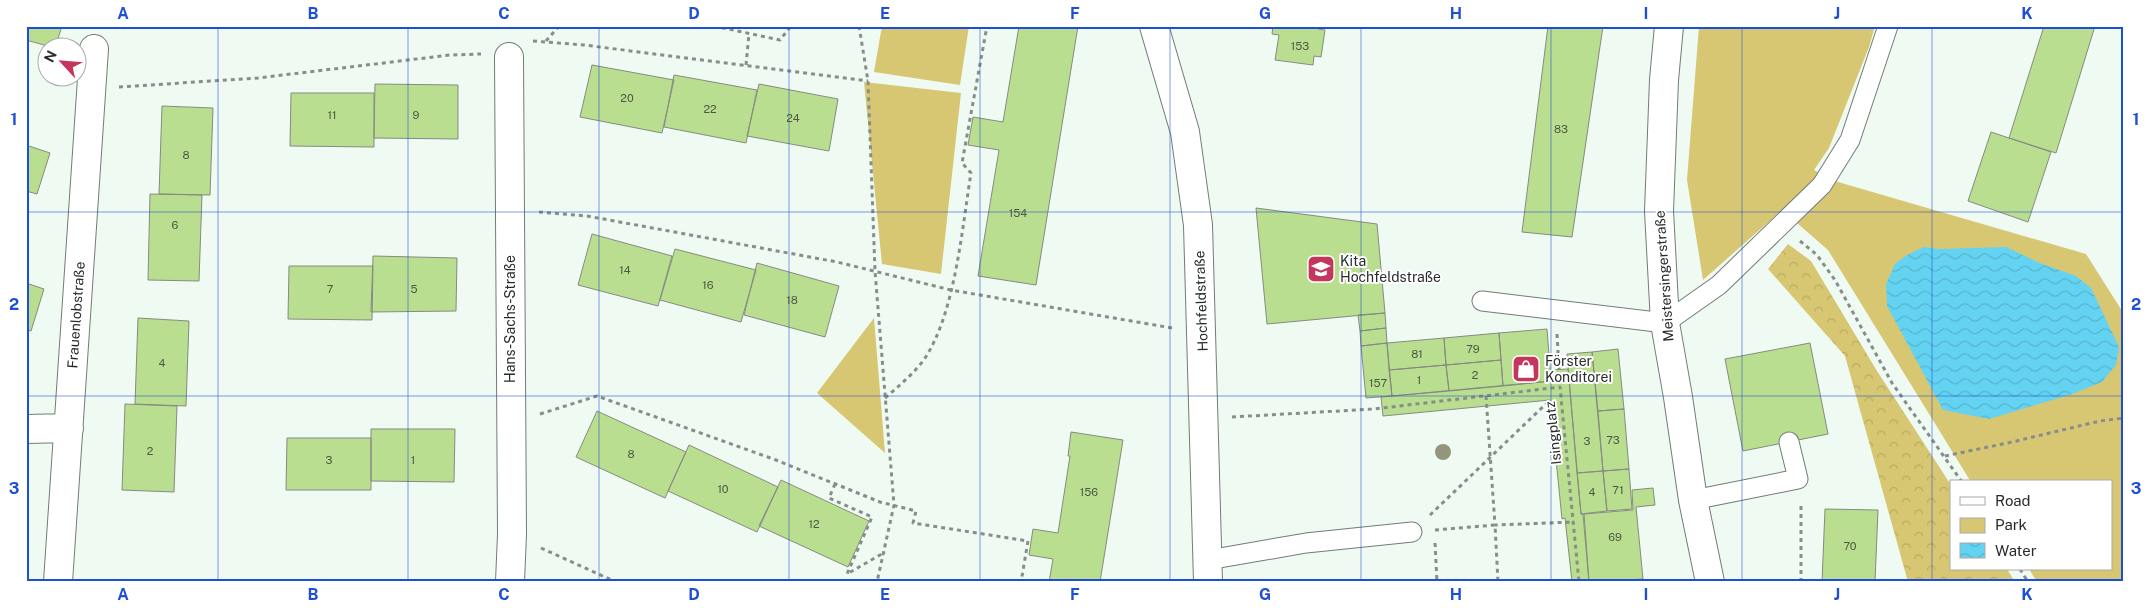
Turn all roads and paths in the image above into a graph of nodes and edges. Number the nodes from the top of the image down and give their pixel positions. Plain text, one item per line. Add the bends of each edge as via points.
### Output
1 (559, 26) edge
2 (714, 26) edge
3 (791, 26) edge
4 (859, 26) edge
5 (987, 26) edge
6 (1154, 26) edge
7 (1669, 26) edge
8 (1888, 26) edge
9 (749, 34) junction
10 (546, 41) junction
11 (94, 49) dead end
12 (518, 49) junction
13 (746, 65) junction
14 (868, 81) junction
15 (91, 88) junction
16 (510, 210) junction
17 (1782, 225) junction
18 (875, 271) junction
19 (952, 290) junction
20 (1482, 301) dead end
21 (1559, 311) junction
22 (1665, 323) junction
23 (1202, 335) junction
24 (1559, 369) dead end
25 (1529, 384) dead end
26 (1530, 390) junction
27 (1486, 396) junction
28 (884, 398) junction
29 (1550, 400) dead end
30 (1255, 417) dead end
31 (2124, 418) edge
32 (511, 423) junction
33 (26, 428) edge
34 (69, 428) junction
35 (1789, 442) dead end
36 (1945, 456) junction
37 (1490, 457) junction
38 (1798, 479) junction
39 (1961, 480) edge
40 (836, 484) junction
41 (1693, 500) junction
42 (894, 505) junction
43 (1574, 522) junction
44 (1495, 525) junction
45 (1434, 530) dead end
46 (1412, 532) joint
47 (512, 534) junction
48 (885, 552) junction
49 (2021, 570) edge
50 (1208, 571) edge
51 (58, 582) edge
52 (510, 582) edge
53 (616, 582) edge
54 (877, 582) edge
55 (1021, 582) edge
56 (1498, 582) edge
57 (1579, 582) edge
58 (1710, 582) edge
59 (1801, 582) edge
60 (2028, 582) edge

1 - 10 path
2 - 9 path
3 - 9 path via 780,40
4 - 14 path
5 - 19 path via 962,163 971,173
6 - 23 street, Hochfeldstraße via 1185,132 1198,225
7 - 22 street, Meistersingerstraße via 1658,212
8 - 17 lane via 1850,140 1822,185
9 - 13 path
10 - 12 path
10 - 13 path
11 - 15 street, Frauenlobstraße
12 - 15 path via 450,54 258,78
12 - 16 street, Hans-Sachs-Straße
13 - 14 path
14 - 18 path
15 - 34 street, Frauenlobstraße
16 - 18 path via 596,218
16 - 32 street, Hans-Sachs-Straße
17 - 22 lane via 1719,285
17 - 36 path via 1817,255 1892,383
18 - 19 path
18 - 28 path
19 - 23 path
19 - 28 path via 936,340 924,360 909,378
20 - 21 lane
21 - 22 lane
21 - 24 path via 1556,328
22 - 41 street, Meistersingerstraße
23 - 50 street, Hochfeldstraße
25 - 26 path
26 - 27 path, Isingplatz
26 - 43 path, Isingplatz via 1560,387
27 - 30 path, Isingplatz
27 - 37 path
28 - 42 path
29 - 37 path, Isingplatz
31 - 36 path
32 - 40 path via 597,396
32 - 47 street, Hans-Sachs-Straße
33 - 34 street
34 - 51 street, Frauenlobstraße
35 - 38 lane
36 - 39 path
37 - 44 path
37 - 46 path, Isingplatz
38 - 41 lane
38 - 59 path via 1801,493
40 - 42 path
40 - 48 path via 829,498 872,517 847,574
41 - 58 street, Meistersingerstraße
42 - 48 path
42 - 55 path via 916,511 913,523 1028,541
43 - 44 path
43 - 57 path, Isingplatz
44 - 45 path
44 - 56 path
46 - 50 lane via 1306,543
47 - 52 street, Hans-Sachs-Straße
47 - 53 path
48 - 54 path
49 - 60 path

